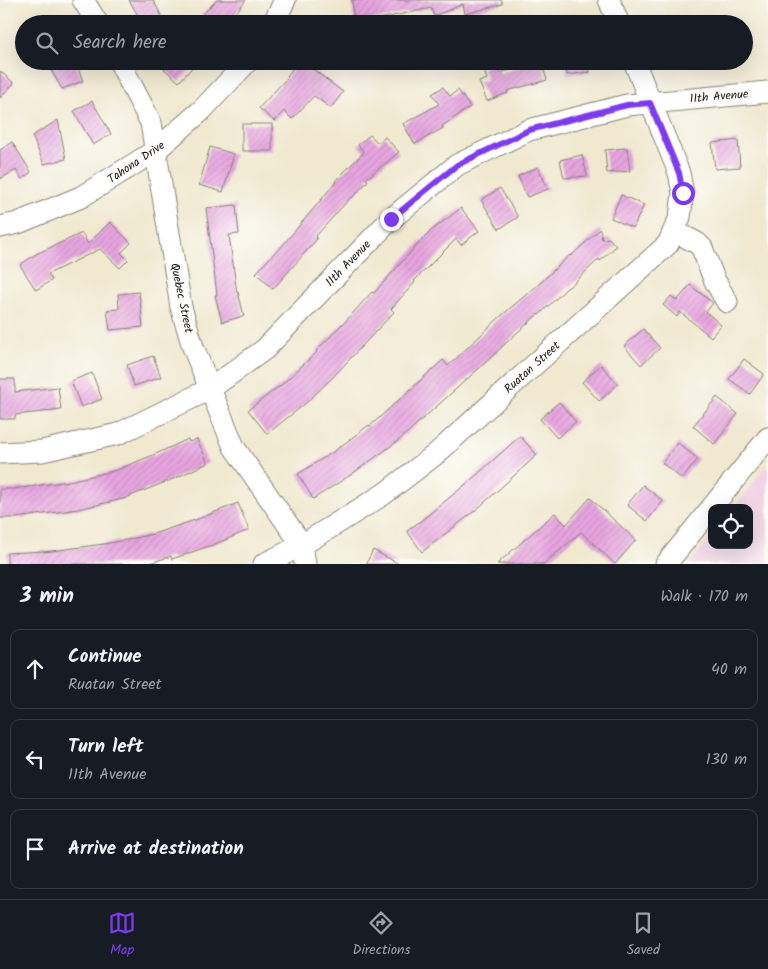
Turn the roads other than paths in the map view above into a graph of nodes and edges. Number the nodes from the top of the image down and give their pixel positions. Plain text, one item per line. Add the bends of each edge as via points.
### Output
1 (83, 0) edge
2 (285, 0) edge
3 (609, 0) edge
4 (92, 15) edge
5 (278, 15) edge
6 (615, 15) edge
7 (124, 70) edge
8 (241, 70) edge
9 (637, 70) edge
10 (768, 92) edge
11 (650, 103) junction
12 (155, 151) junction
13 (0, 227) edge
14 (674, 231) junction
15 (727, 302) dead end
16 (210, 389) junction
17 (768, 438) edge
18 (0, 453) edge
19 (304, 554) edge
20 (264, 564) edge
21 (666, 564) edge

1 - 4 street
2 - 5 street
3 - 6 street
7 - 12 street, Quebec Street via 151,123
8 - 12 street, Tahona Drive
9 - 11 street, Ruatan Street
10 - 11 street, 11th Avenue
11 - 14 street, Ruatan Street via 679,173 683,193 680,217
11 - 16 street, 11th Avenue via 627,105 529,130 457,165 391,219 265,349
12 - 13 street, Tahona Drive via 81,197 18,223
12 - 16 street, Quebec Street via 181,307
14 - 15 street via 702,248
14 - 19 street, Ruatan Street via 668,244 436,454
16 - 18 street, 11th Avenue via 118,434 42,451
16 - 19 street, Quebec Street via 234,447
17 - 21 street
19 - 20 street, Ruatan Street

